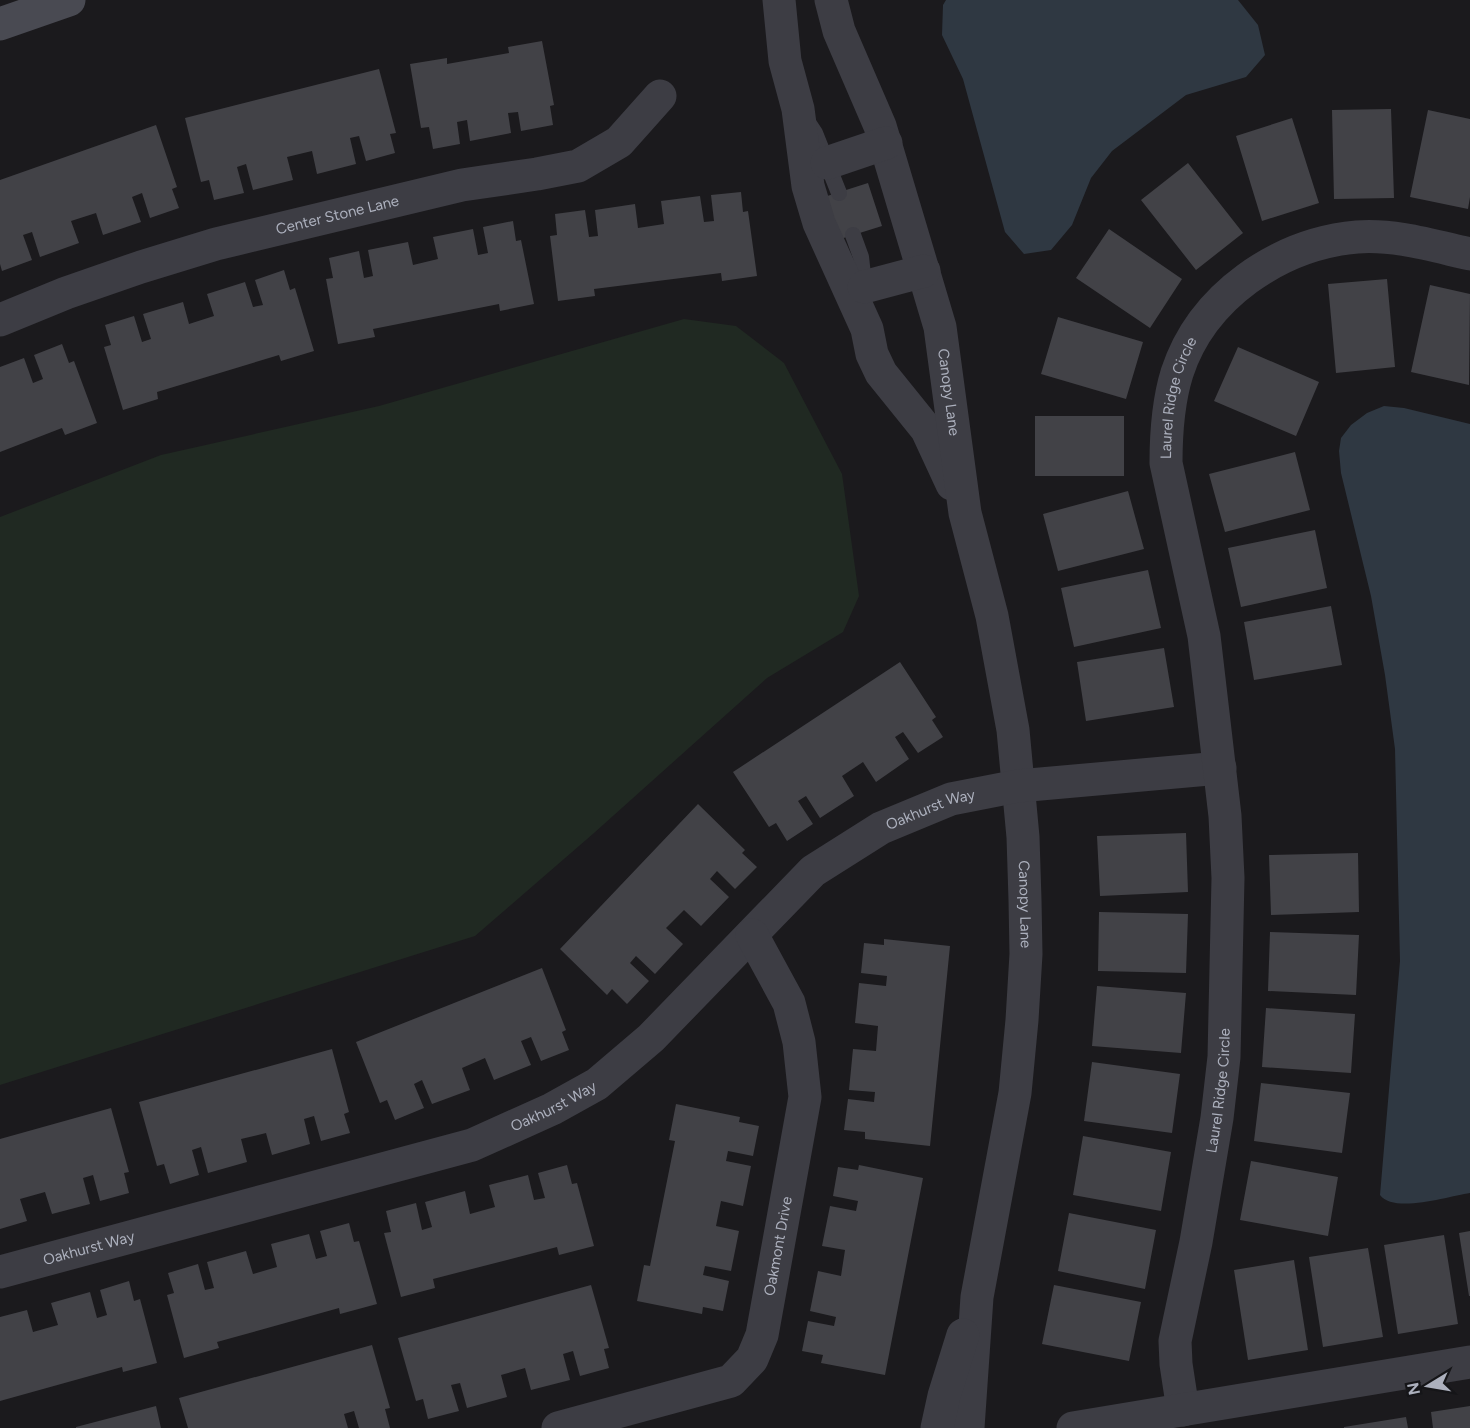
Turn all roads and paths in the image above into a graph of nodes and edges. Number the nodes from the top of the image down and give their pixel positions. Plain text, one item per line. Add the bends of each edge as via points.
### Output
1 (69, 0) edge
2 (779, 0) edge
3 (831, 0) edge
4 (0, 24) edge
5 (660, 96) dead end
6 (798, 109) junction
7 (886, 143) junction
8 (833, 178) joint
9 (853, 235) dead end
10 (1470, 254) edge
11 (924, 272) junction
12 (864, 287) junction
13 (0, 320) edge
14 (867, 329) junction
15 (965, 513) junction
16 (1220, 768) junction
17 (1018, 786) junction
18 (752, 935) junction
19 (0, 1272) edge
20 (977, 1297) junction
21 (1470, 1362) edge
22 (1183, 1410) junction
23 (558, 1428) edge
24 (937, 1428) edge
25 (968, 1428) edge
26 (1073, 1428) edge

1 - 4 street
2 - 6 street, Canopy Lane via 785,61
3 - 7 street, Canopy Lane via 839,31
5 - 13 street, Center Stone Lane via 619,142 578,166 462,185 216,244 98,282
6 - 8 lane, Canopy Lane via 815,133
6 - 14 street, Canopy Lane via 808,186 819,224
7 - 8 street, Canopy Lane
7 - 11 street, Canopy Lane
9 - 12 lane, Canopy Lane via 861,257
10 - 16 street, Laurel Ridge Circle via 1407,241 1368,238 1308,248 1275,261 1246,279 1225,297 1191,342 1169,409 1166,463 1204,636
11 - 12 street
11 - 15 street, Canopy Lane via 940,327
12 - 14 lane, Canopy Lane
14 - 15 street, Canopy Lane via 881,373 927,430
15 - 17 street, Canopy Lane via 1002,663
16 - 17 street
16 - 22 street, Laurel Ridge Circle via 1228,878 1224,1057 1217,1118 1175,1341
17 - 18 street, Oakhurst Way via 951,799 881,828 813,871
17 - 20 street, Canopy Lane via 1026,954 1022,1020 1015,1093
18 - 19 street, Oakhurst Way via 651,1038 597,1083 552,1109 472,1144
18 - 23 street, Oakmont Drive via 789,1003 799,1042 805,1097 762,1335 752,1359 731,1381
20 - 24 street, Canopy Lane via 958,1348
20 - 25 street, Canopy Lane
21 - 22 street
22 - 26 street

